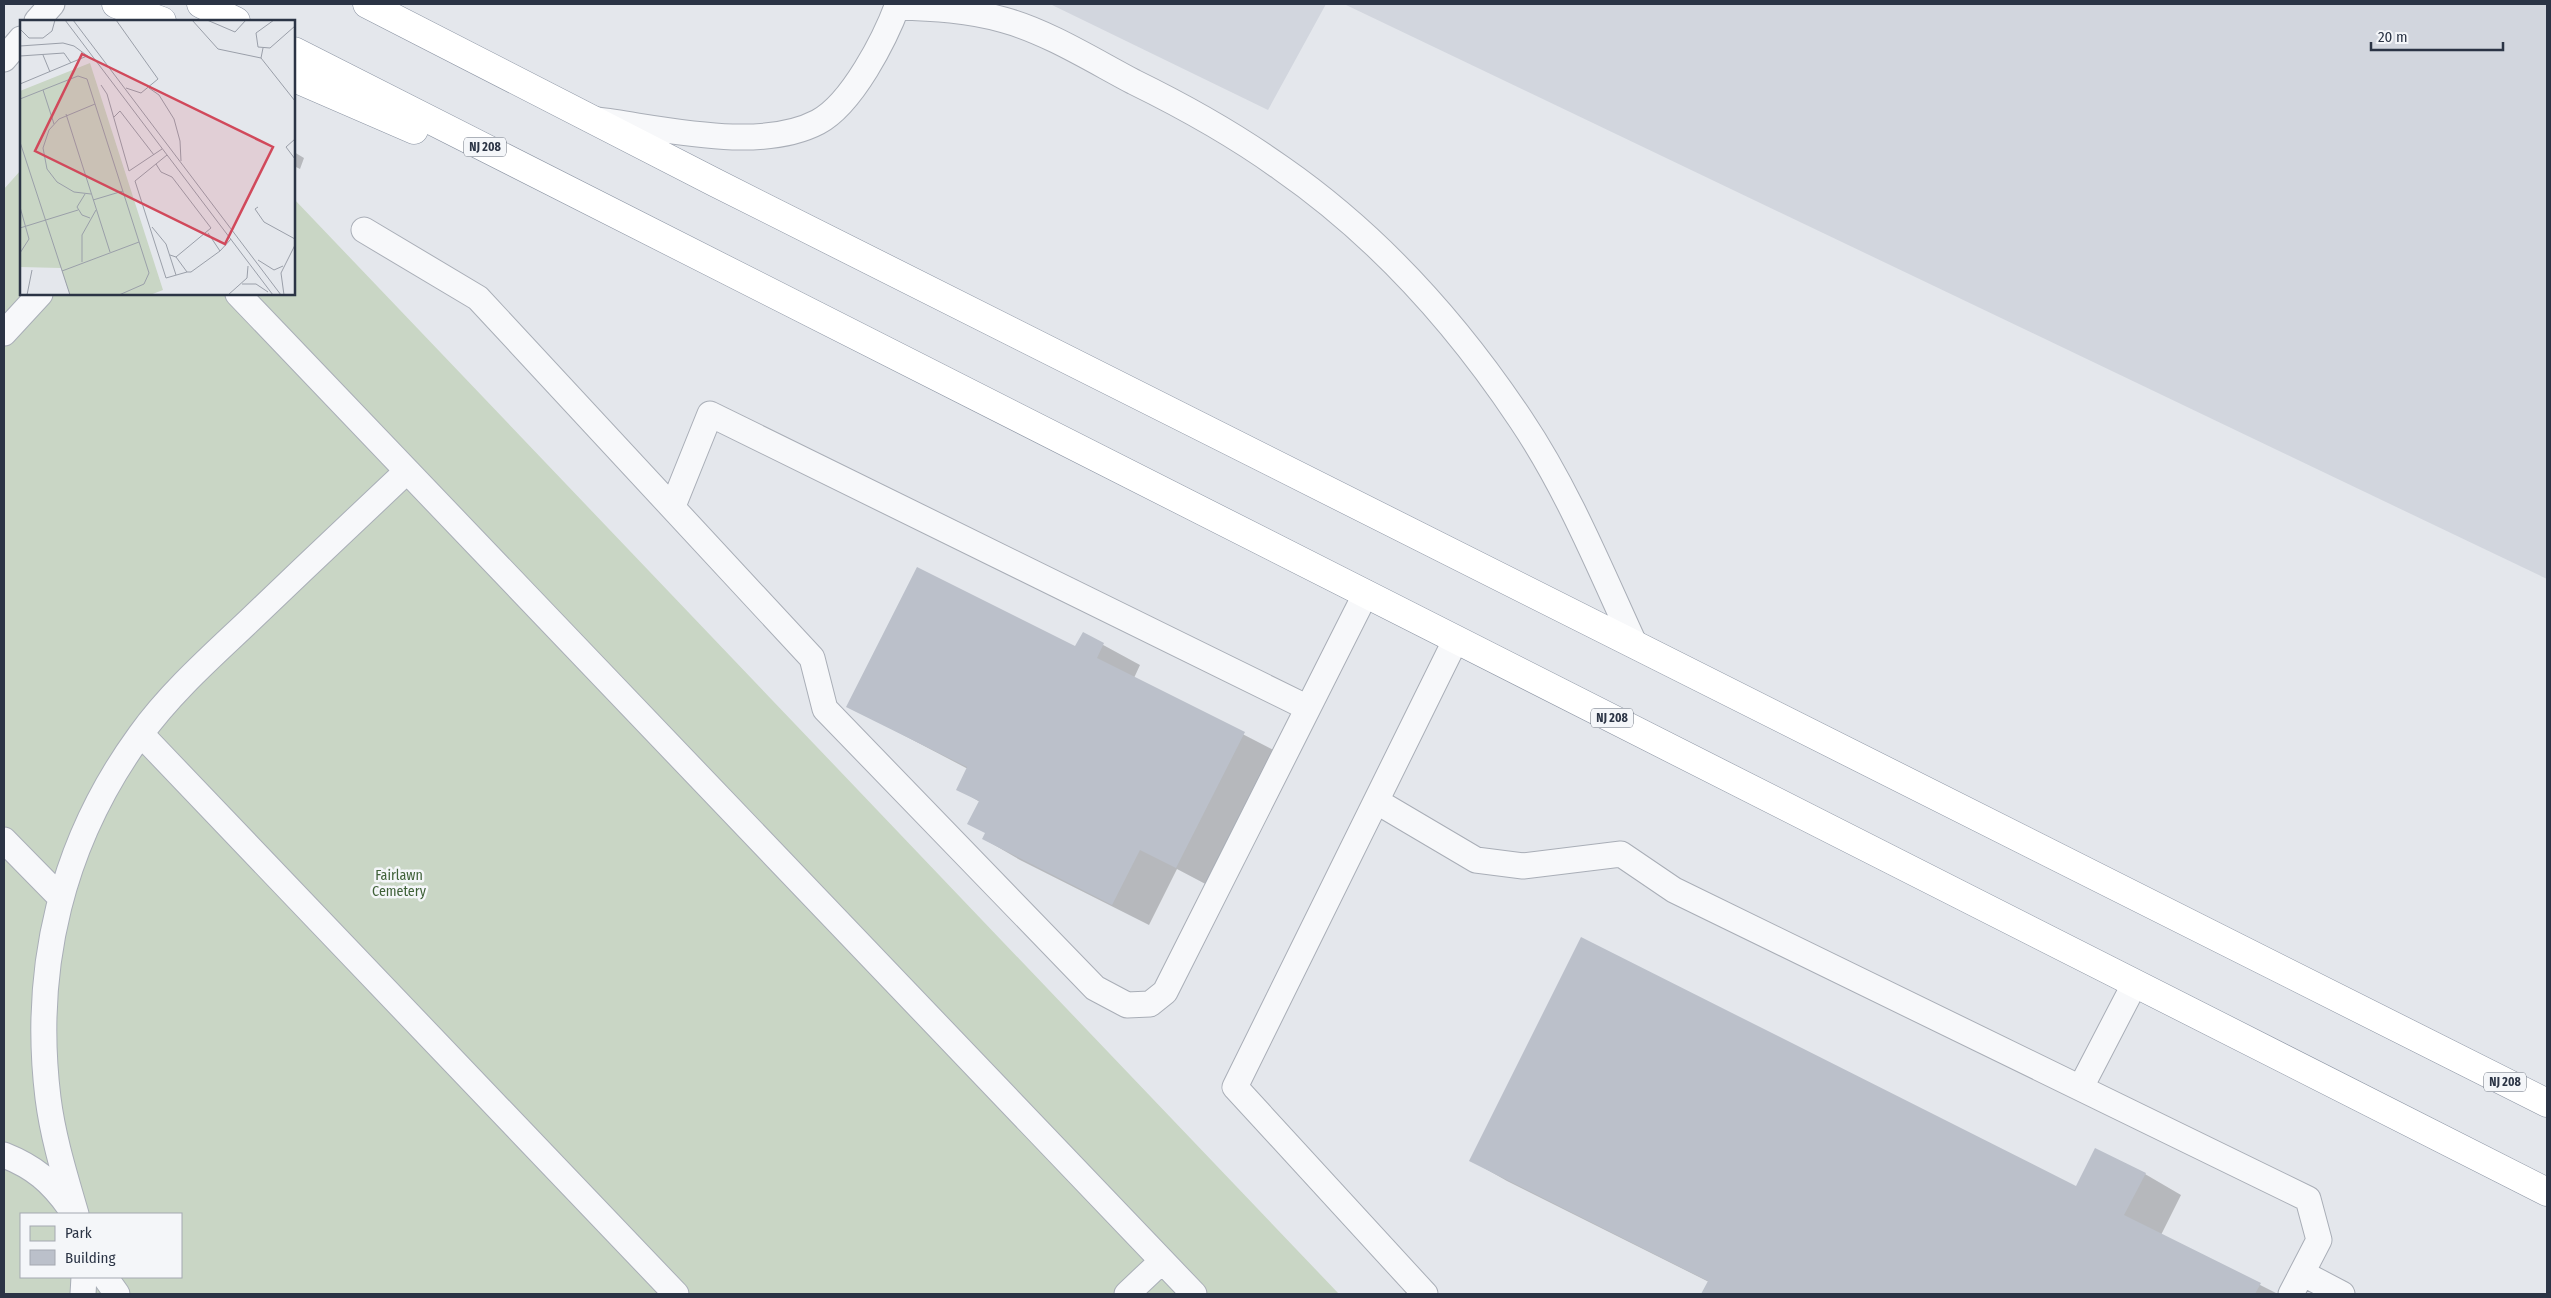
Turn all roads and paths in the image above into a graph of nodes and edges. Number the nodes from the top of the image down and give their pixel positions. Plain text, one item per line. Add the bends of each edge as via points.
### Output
1 (52, 4) edge
2 (116, 4) edge
3 (201, 4) edge
4 (371, 5) edge
5 (898, 5) edge
6 (38, 20) edge
7 (159, 20) edge
8 (234, 20) edge
9 (20, 41) edge
10 (295, 51) edge
11 (4, 59) edge
12 (295, 78) edge
13 (592, 119) junction
14 (364, 230) dead end
15 (677, 244) junction
16 (39, 295) edge
17 (239, 295) edge
18 (4, 333) edge
19 (407, 471) junction
20 (673, 506) junction
21 (1366, 593) junction
22 (1456, 639) junction
23 (1635, 645) junction
24 (1308, 708) junction
25 (141, 734) junction
26 (1376, 801) junction
27 (4, 840) edge
28 (60, 897) junction
29 (2135, 982) junction
30 (2081, 1087) junction
31 (2547, 1103) edge
32 (4, 1155) edge
33 (2547, 1192) edge
34 (74, 1213) edge
35 (75, 1213) edge
36 (1162, 1261) junction
37 (84, 1278) edge
38 (106, 1278) edge
39 (2297, 1284) edge
40 (83, 1294) edge
41 (117, 1294) edge
42 (676, 1294) edge
43 (1127, 1294) edge
44 (1194, 1294) edge
45 (1425, 1294) edge
46 (2342, 1294) edge

1 - 6 lane
2 - 7 highway
3 - 8 highway
4 - 13 highway, NJ 208
5 - 13 lane via 861,78 843,103 820,121 792,133 757,138 717,136
5 - 23 lane via 972,12 1007,20 1044,36 1221,129 1281,168 1336,210 1390,260 1439,313 1522,421 1559,485
9 - 11 lane
10 - 15 highway, NJ 208
12 - 15 highway
13 - 23 highway, NJ 208
14 - 20 lane via 478,298
15 - 21 highway, NJ 208
16 - 18 lane
17 - 19 lane
19 - 25 lane via 181,686
19 - 36 lane
20 - 24 lane via 710,414
20 - 24 lane via 812,658 825,709 1095,988 1127,1005 1150,1004 1165,992
21 - 22 highway, NJ 208
21 - 24 lane
22 - 26 lane
22 - 29 highway, NJ 208
23 - 31 highway, NJ 208
25 - 28 lane via 113,775 89,821
25 - 42 lane
26 - 30 lane via 1476,860 1523,866 1621,854 1674,890
26 - 45 lane via 1235,1087
27 - 28 lane
28 - 35 lane via 49,947 46,993 48,1098
29 - 30 lane
29 - 33 highway, NJ 208
30 - 39 lane via 2308,1199 2319,1240
32 - 34 lane via 28,1164 56,1188
36 - 43 lane
36 - 44 lane
37 - 40 lane
38 - 41 lane
39 - 46 lane

